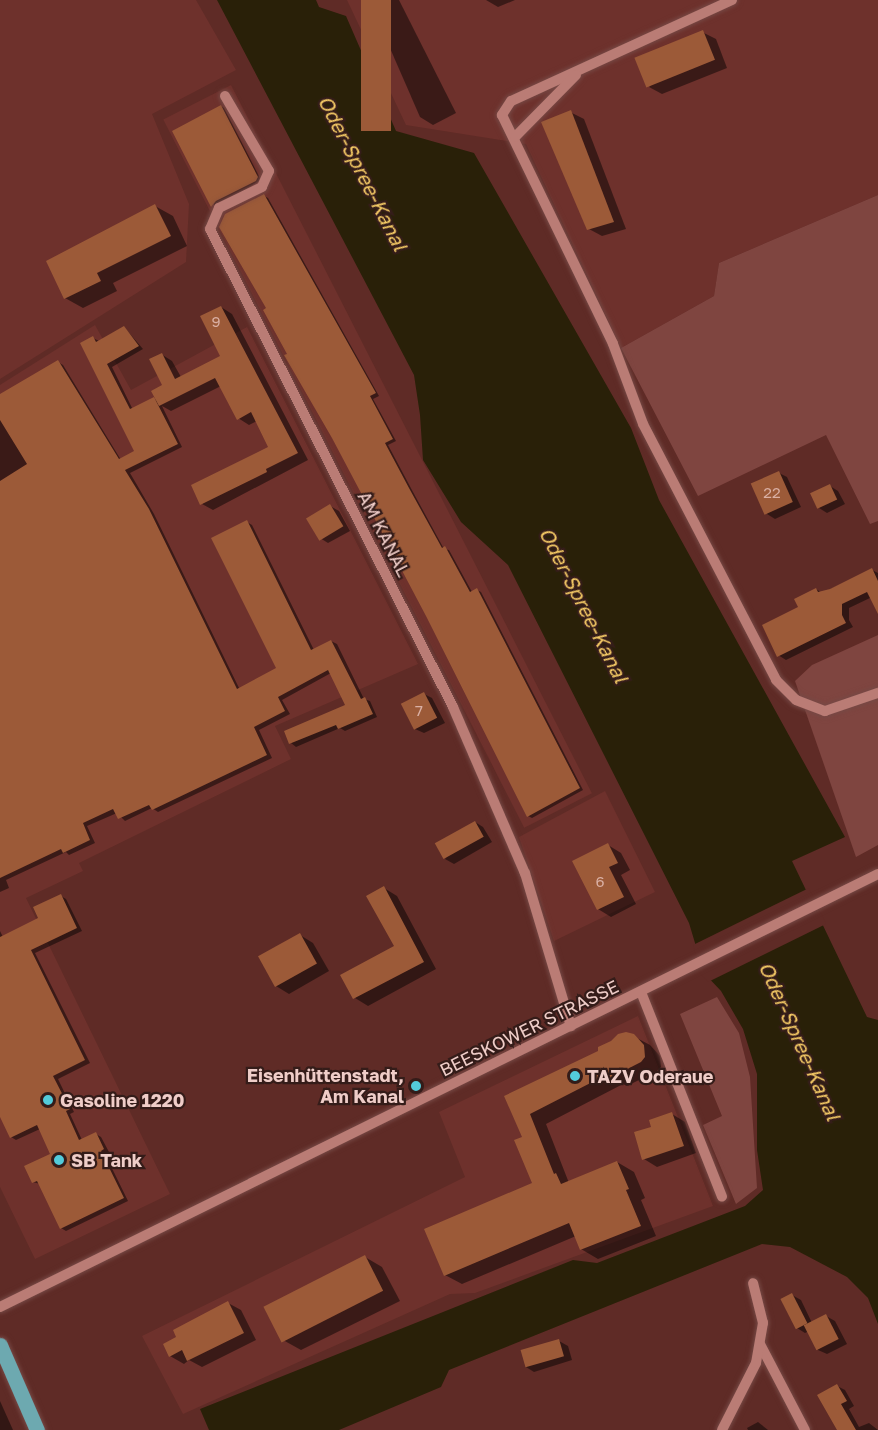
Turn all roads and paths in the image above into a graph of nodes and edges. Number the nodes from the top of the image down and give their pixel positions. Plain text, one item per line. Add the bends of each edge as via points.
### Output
1 (732, 0) edge
2 (580, 70) junction
3 (225, 96) dead end
4 (514, 137) junction
5 (878, 693) edge
6 (878, 874) edge
7 (641, 992) junction
8 (571, 1026) junction
9 (722, 1197) dead end
10 (753, 1283) dead end
11 (0, 1307) edge
12 (760, 1344) junction
13 (0, 1345) edge
14 (37, 1430) edge
15 (722, 1430) edge
16 (805, 1430) edge

1 - 2 street
2 - 4 street
2 - 4 street via 511,101 502,115
3 - 8 street, AM KANAL via 268,171 262,187 219,208 210,229 453,707 525,873
4 - 5 street via 613,344 643,424 776,680 796,700 825,711
6 - 7 street, BEESKOWER STRASSE
7 - 8 street, BEESKOWER STRASSE
7 - 9 street
8 - 11 street, BEESKOWER STRASSE
10 - 12 street via 763,1323
12 - 15 street via 756,1363
12 - 16 street
13 - 14 main road

